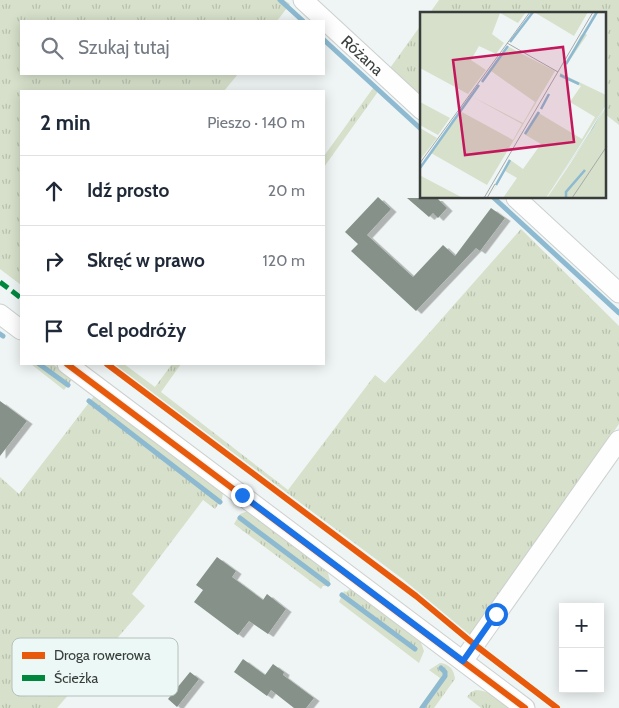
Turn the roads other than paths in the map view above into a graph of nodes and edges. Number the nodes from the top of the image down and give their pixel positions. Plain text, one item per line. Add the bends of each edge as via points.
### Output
1 (303, 0) edge
2 (325, 20) edge
3 (325, 20) edge
4 (420, 108) edge
5 (517, 199) edge
6 (619, 293) edge
7 (0, 314) edge
8 (20, 329) edge
9 (68, 365) edge
10 (619, 440) edge
11 (463, 661) junction
12 (525, 708) edge

1 - 2 street, Różana
3 - 4 street, Różana
5 - 6 street
7 - 8 street
9 - 11 street
10 - 11 street
11 - 12 street

